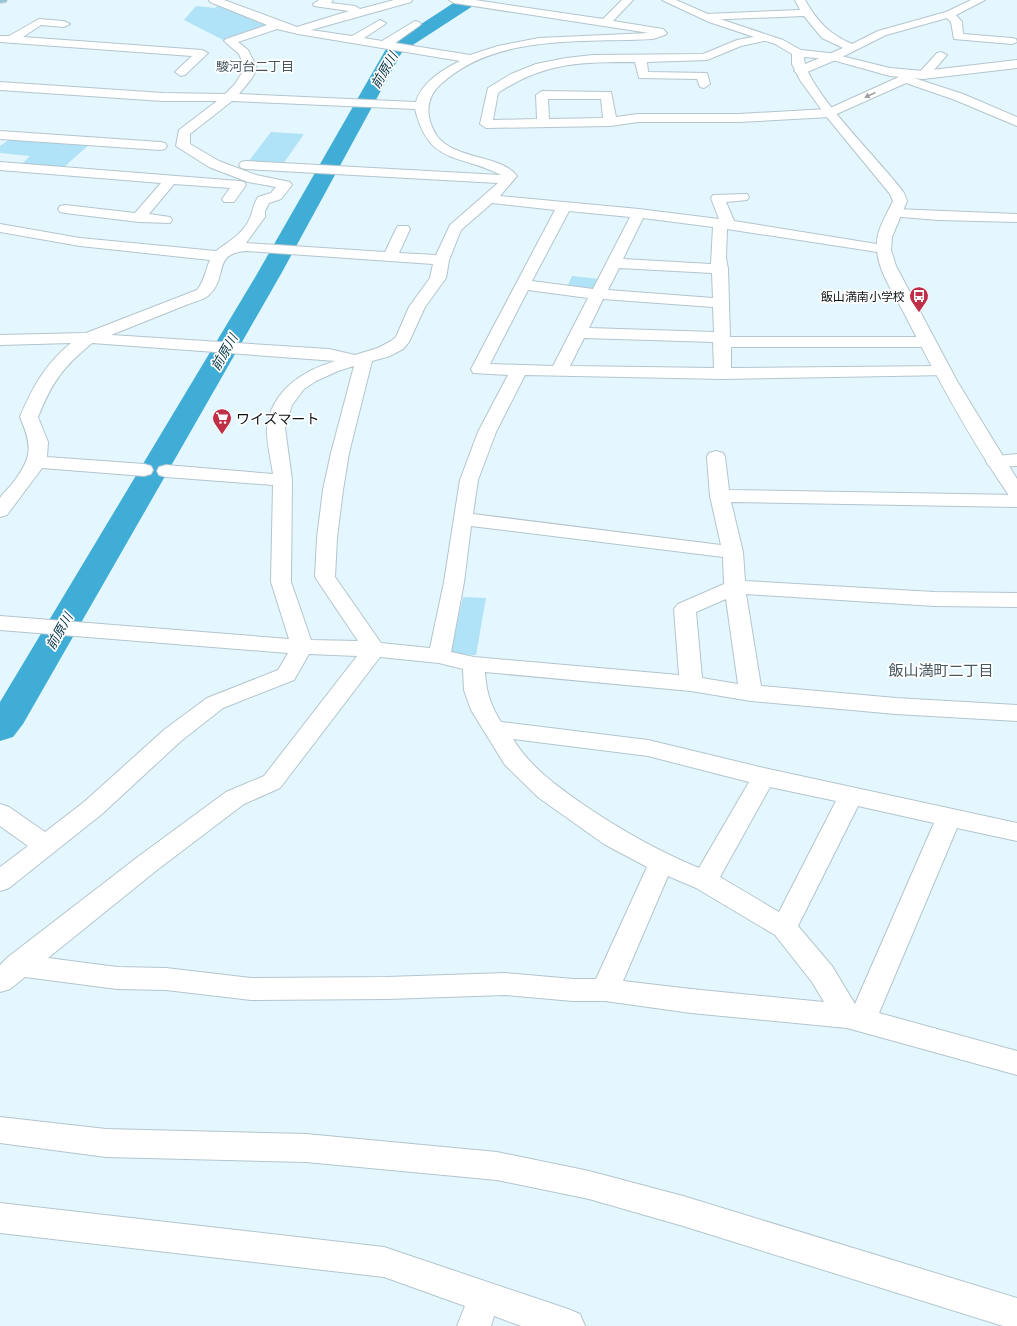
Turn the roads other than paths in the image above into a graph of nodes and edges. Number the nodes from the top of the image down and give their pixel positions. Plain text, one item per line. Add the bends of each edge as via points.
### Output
1 (214, 0) edge
2 (328, 0) edge
3 (402, 0) edge
4 (667, 0) edge
5 (800, 0) edge
6 (980, 0) edge
7 (463, 1) edge
8 (626, 2) edge
9 (634, 10) dead end
10 (364, 11) junction
11 (808, 13) junction
12 (950, 14) junction
13 (705, 18) junction
14 (606, 22) junction
15 (380, 23) dead end
16 (64, 24) dead end
17 (415, 24) dead end
18 (277, 25) junction
19 (298, 31) junction
20 (764, 38) junction
21 (5, 40) edge
22 (354, 40) junction
23 (1015, 42) edge
24 (386, 44) junction
25 (852, 48) junction
26 (798, 53) junction
27 (941, 55) dead end
28 (834, 57) junction
29 (471, 59) junction
30 (641, 60) junction
31 (1017, 64) edge
32 (800, 71) junction
33 (180, 72) dead end
34 (913, 76) junction
35 (704, 84) dead end
36 (0, 86) edge
37 (226, 99) junction
38 (422, 106) junction
39 (830, 113) junction
40 (610, 122) junction
41 (1017, 122) edge
42 (543, 123) junction
43 (0, 135) edge
44 (160, 146) dead end
45 (214, 164) junction
46 (0, 166) edge
47 (171, 179) junction
48 (509, 179) junction
49 (742, 197) dead end
50 (229, 199) dead end
51 (489, 199) junction
52 (564, 206) junction
53 (65, 209) dead end
54 (639, 213) junction
55 (894, 213) junction
56 (139, 218) junction
57 (1017, 218) edge
58 (165, 220) dead end
59 (724, 225) junction
60 (0, 228) edge
61 (403, 229) dead end
62 (884, 249) junction
63 (224, 252) junction
64 (390, 256) junction
65 (441, 260) junction
66 (612, 264) junction
67 (720, 269) junction
68 (523, 285) junction
69 (597, 294) junction
70 (721, 303) junction
71 (578, 332) junction
72 (88, 338) junction
73 (721, 339) junction
74 (0, 340) edge
75 (927, 342) junction
76 (360, 358) junction
77 (519, 370) junction
78 (559, 371) junction
79 (942, 371) junction
80 (723, 374) junction
81 (716, 457) dead end
82 (1017, 460) edge
83 (995, 461) junction
84 (34, 462) junction
85 (144, 470) dead end
86 (166, 471) dead end
87 (283, 480) junction
88 (1017, 493) edge
89 (720, 496) junction
90 (1017, 502) edge
91 (0, 510) edge
92 (462, 519) junction
93 (733, 552) junction
94 (735, 587) junction
95 (1017, 600) edge
96 (0, 623) edge
97 (302, 647) junction
98 (374, 649) junction
99 (439, 656) junction
100 (474, 664) junction
101 (691, 684) junction
102 (751, 693) junction
103 (1017, 713) edge
104 (493, 729) junction
105 (764, 777) junction
106 (851, 796) junction
107 (0, 813) edge
108 (949, 817) junction
109 (1017, 832) edge
110 (45, 845) junction
111 (661, 863) junction
112 (705, 880) junction
113 (0, 881) edge
114 (784, 928) junction
115 (9, 973) edge
116 (605, 990) junction
117 (855, 1018) junction
118 (1017, 1063) edge
119 (0, 1130) edge
120 (0, 1218) edge
121 (485, 1297) junction
122 (1017, 1314) edge
123 (474, 1326) edge
124 (568, 1326) edge

1 - 18 street
2 - 10 street via 318,4
3 - 10 street
4 - 13 street
5 - 11 street
6 - 12 street
7 - 14 street
8 - 9 street
8 - 14 street
10 - 19 street
11 - 13 street
11 - 25 street via 819,31 828,38
12 - 23 street via 956,22 958,37
12 - 25 street via 900,27 872,37
13 - 20 street
14 - 29 street via 661,33 653,36 535,42 502,48
15 - 22 street
16 - 21 street via 39,22
17 - 24 street
18 - 19 street
18 - 37 street via 230,41 244,52 251,68 247,79
19 - 22 street
20 - 26 street via 779,42
20 - 30 street via 735,44 706,57
21 - 33 street via 202,53
22 - 24 street
24 - 29 street
25 - 28 street
26 - 28 street
26 - 32 street
27 - 34 street
28 - 32 street
28 - 34 street
29 - 38 street via 428,90
30 - 35 street via 643,75 703,76
30 - 42 street via 571,60 556,63 523,72 492,91 486,124
31 - 34 street
32 - 39 street
34 -> 39 street
34 - 41 street
36 - 37 street
37 - 38 street via 266,98
37 - 45 street via 184,133 183,146
38 - 48 street via 428,132 438,144 444,149 505,171 510,176
39 - 40 street via 739,118 638,118
39 - 55 street via 897,193 900,201
40 - 42 street
40 - 42 street via 607,95 542,95
43 - 44 street
45 - 48 street
45 - 63 street via 252,179 285,185 276,196 263,200 258,217 244,237
46 - 47 street
47 - 50 street via 239,185
47 - 56 street
48 - 51 street
49 - 59 street via 718,198
51 - 52 street
51 - 65 street via 455,228
52 - 54 street
52 - 68 street
53 - 56 street
54 - 59 street
54 - 66 street
55 - 57 street
55 - 62 street via 886,228
56 - 58 street
59 - 62 street
59 - 67 street via 718,258
60 - 63 street via 80,242
61 - 64 street
62 - 75 street via 891,273
63 - 64 street via 247,247
63 - 72 street via 212,274 212,282 203,293
64 - 65 street
65 - 76 street via 438,278 416,307 403,339 384,352
66 - 67 street
66 - 69 street
67 - 70 street
68 - 69 street
68 - 77 street via 479,369
69 - 70 street
69 - 71 street
70 - 73 street
71 - 73 street
71 - 78 street
72 - 74 street
72 - 76 street
72 - 84 street via 66,356 51,373 29,417 36,433 39,451
73 - 75 street
73 - 80 street
75 - 79 street
76 - 87 street via 310,377 298,385 283,404 276,428
76 - 98 street via 333,490 325,577
77 - 78 street
77 - 92 street via 480,450 469,480
78 - 80 street
79 - 80 street
79 - 83 street
81 - 89 street
82 - 83 street
83 - 88 street
84 - 85 street
84 - 91 street via 31,472
86 - 87 street
87 - 97 street via 281,582
89 - 90 street
89 - 93 street
92 - 93 street
92 - 99 street via 454,582
93 - 94 street
94 - 95 street via 934,599
94 - 101 street via 686,609
94 - 102 street
96 - 97 street
97 - 98 street
97 - 110 street via 286,675 215,703 173,735 93,808
98 - 99 street
98 - 115 street via 272,782 235,798
99 - 100 street
100 - 101 street
100 - 104 street via 475,690 485,717
101 - 102 street
102 - 103 street via 896,706
104 - 105 street via 648,748
104 - 111 street via 513,759 548,792 613,837
105 - 106 street
105 - 112 street
106 - 108 street
106 - 114 street
107 - 110 street
108 - 109 street
108 - 117 street
110 - 113 street
111 - 112 street
111 - 116 street
112 - 114 street
114 - 117 street
115 - 116 street via 166,979 251,989 505,984
116 - 117 street
117 - 118 street
119 - 122 street via 106,1143 306,1148 497,1166 589,1185 683,1211
120 - 121 street via 384,1262
121 - 123 street
121 - 124 street

